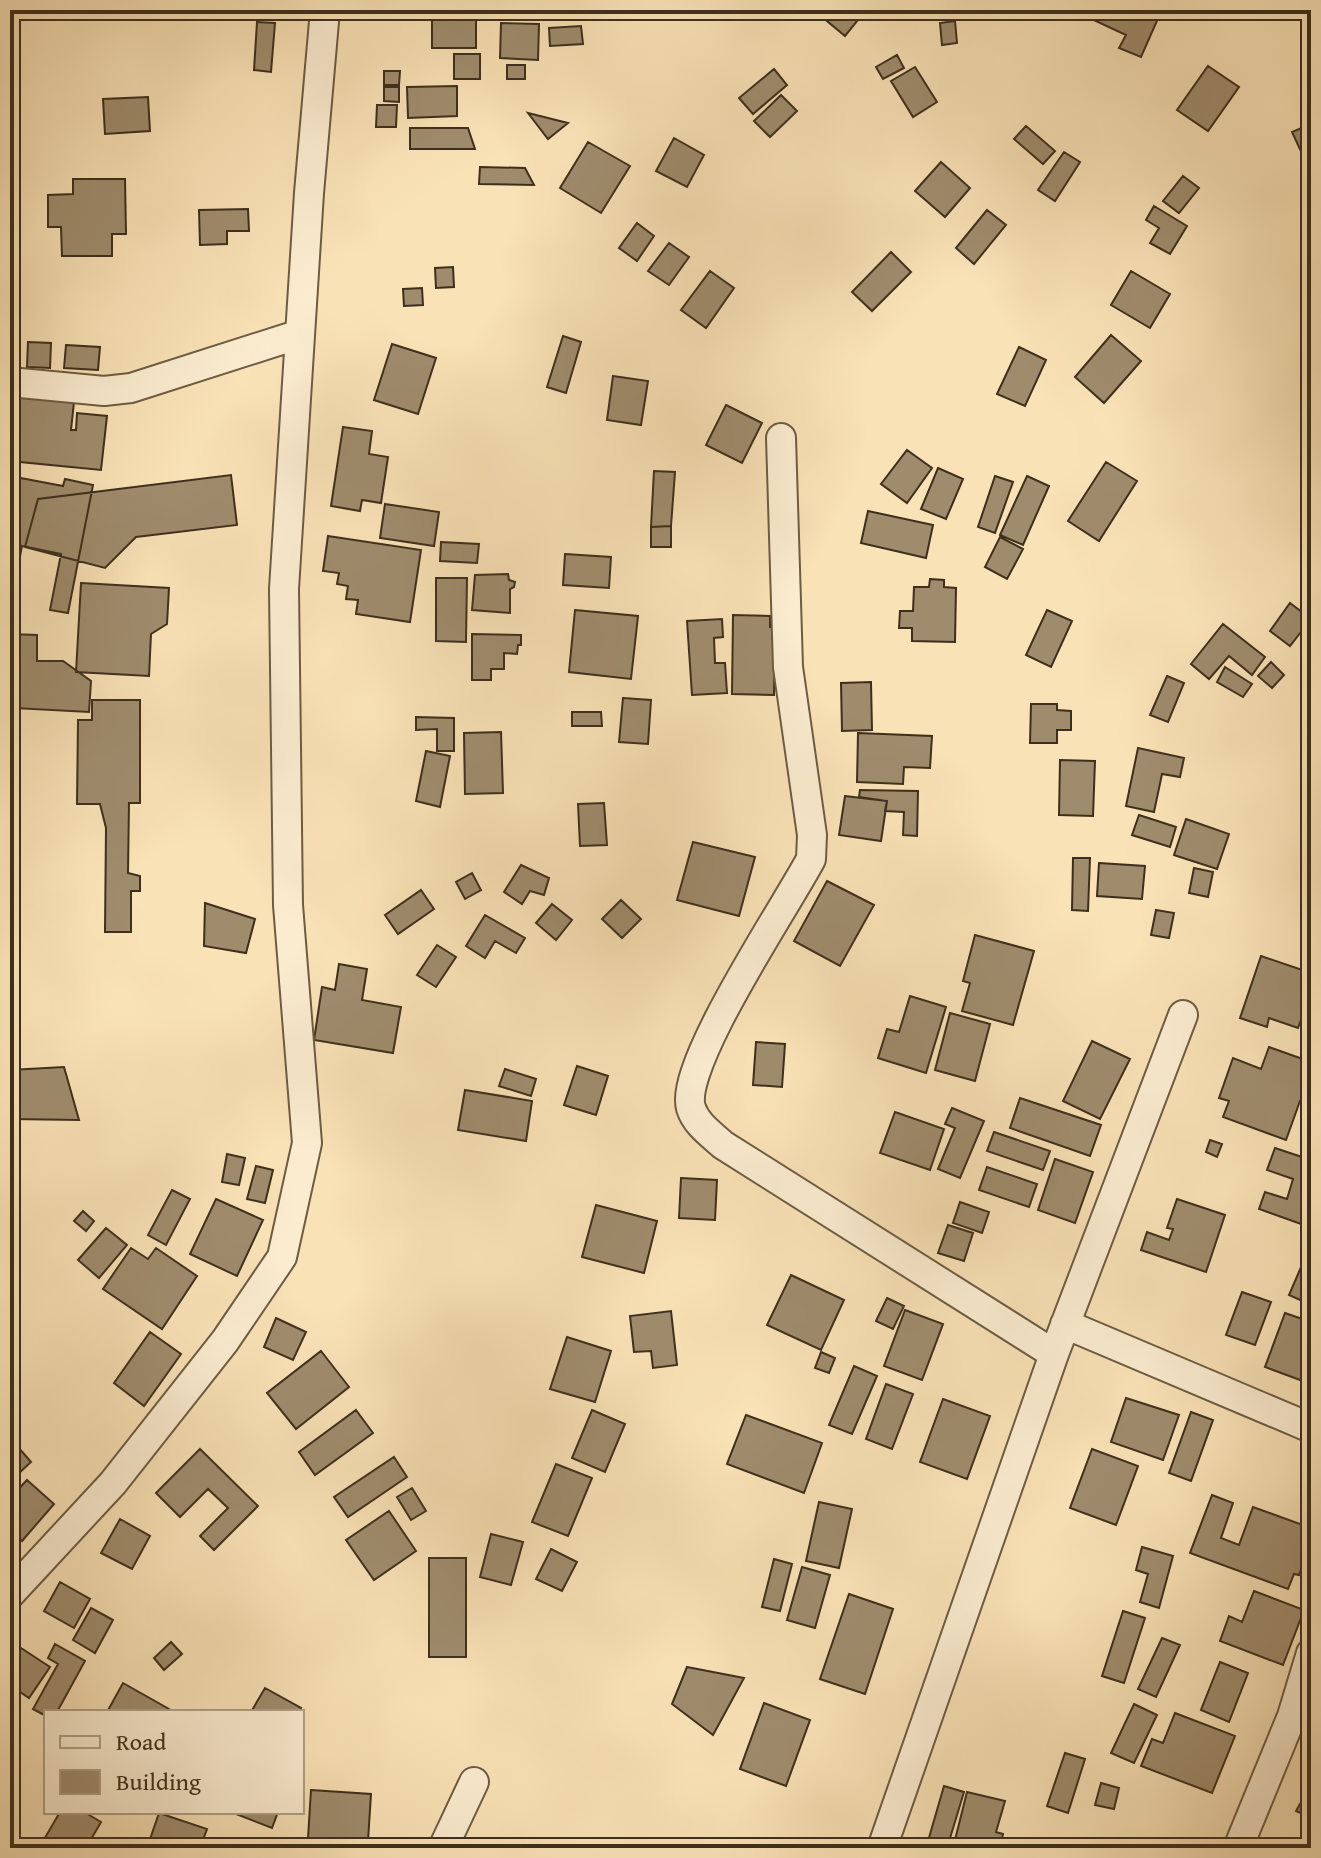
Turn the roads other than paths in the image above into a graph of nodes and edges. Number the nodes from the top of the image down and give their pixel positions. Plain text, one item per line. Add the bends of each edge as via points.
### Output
1 (325, 10) edge
2 (300, 334) junction
3 (10, 382) edge
4 (781, 438) dead end
5 (1183, 1015) dead end
6 (1065, 1324) junction
7 (1054, 1354) junction
8 (1311, 1428) edge
9 (10, 1594) edge
10 (1311, 1653) edge
11 (1301, 1708) edge
12 (474, 1782) dead end
13 (443, 1848) edge
14 (882, 1848) edge
15 (1238, 1848) edge

1 - 2 street
2 - 3 street via 131,388 104,391
2 - 9 street via 284,589 288,905 307,1143 282,1257 225,1341 113,1483
4 - 7 street via 788,667 811,859 712,1032 689,1090 691,1107 723,1145
5 - 6 street
6 - 7 street
6 - 8 street
7 - 14 street
10 - 11 street
11 - 15 street
12 - 13 street

